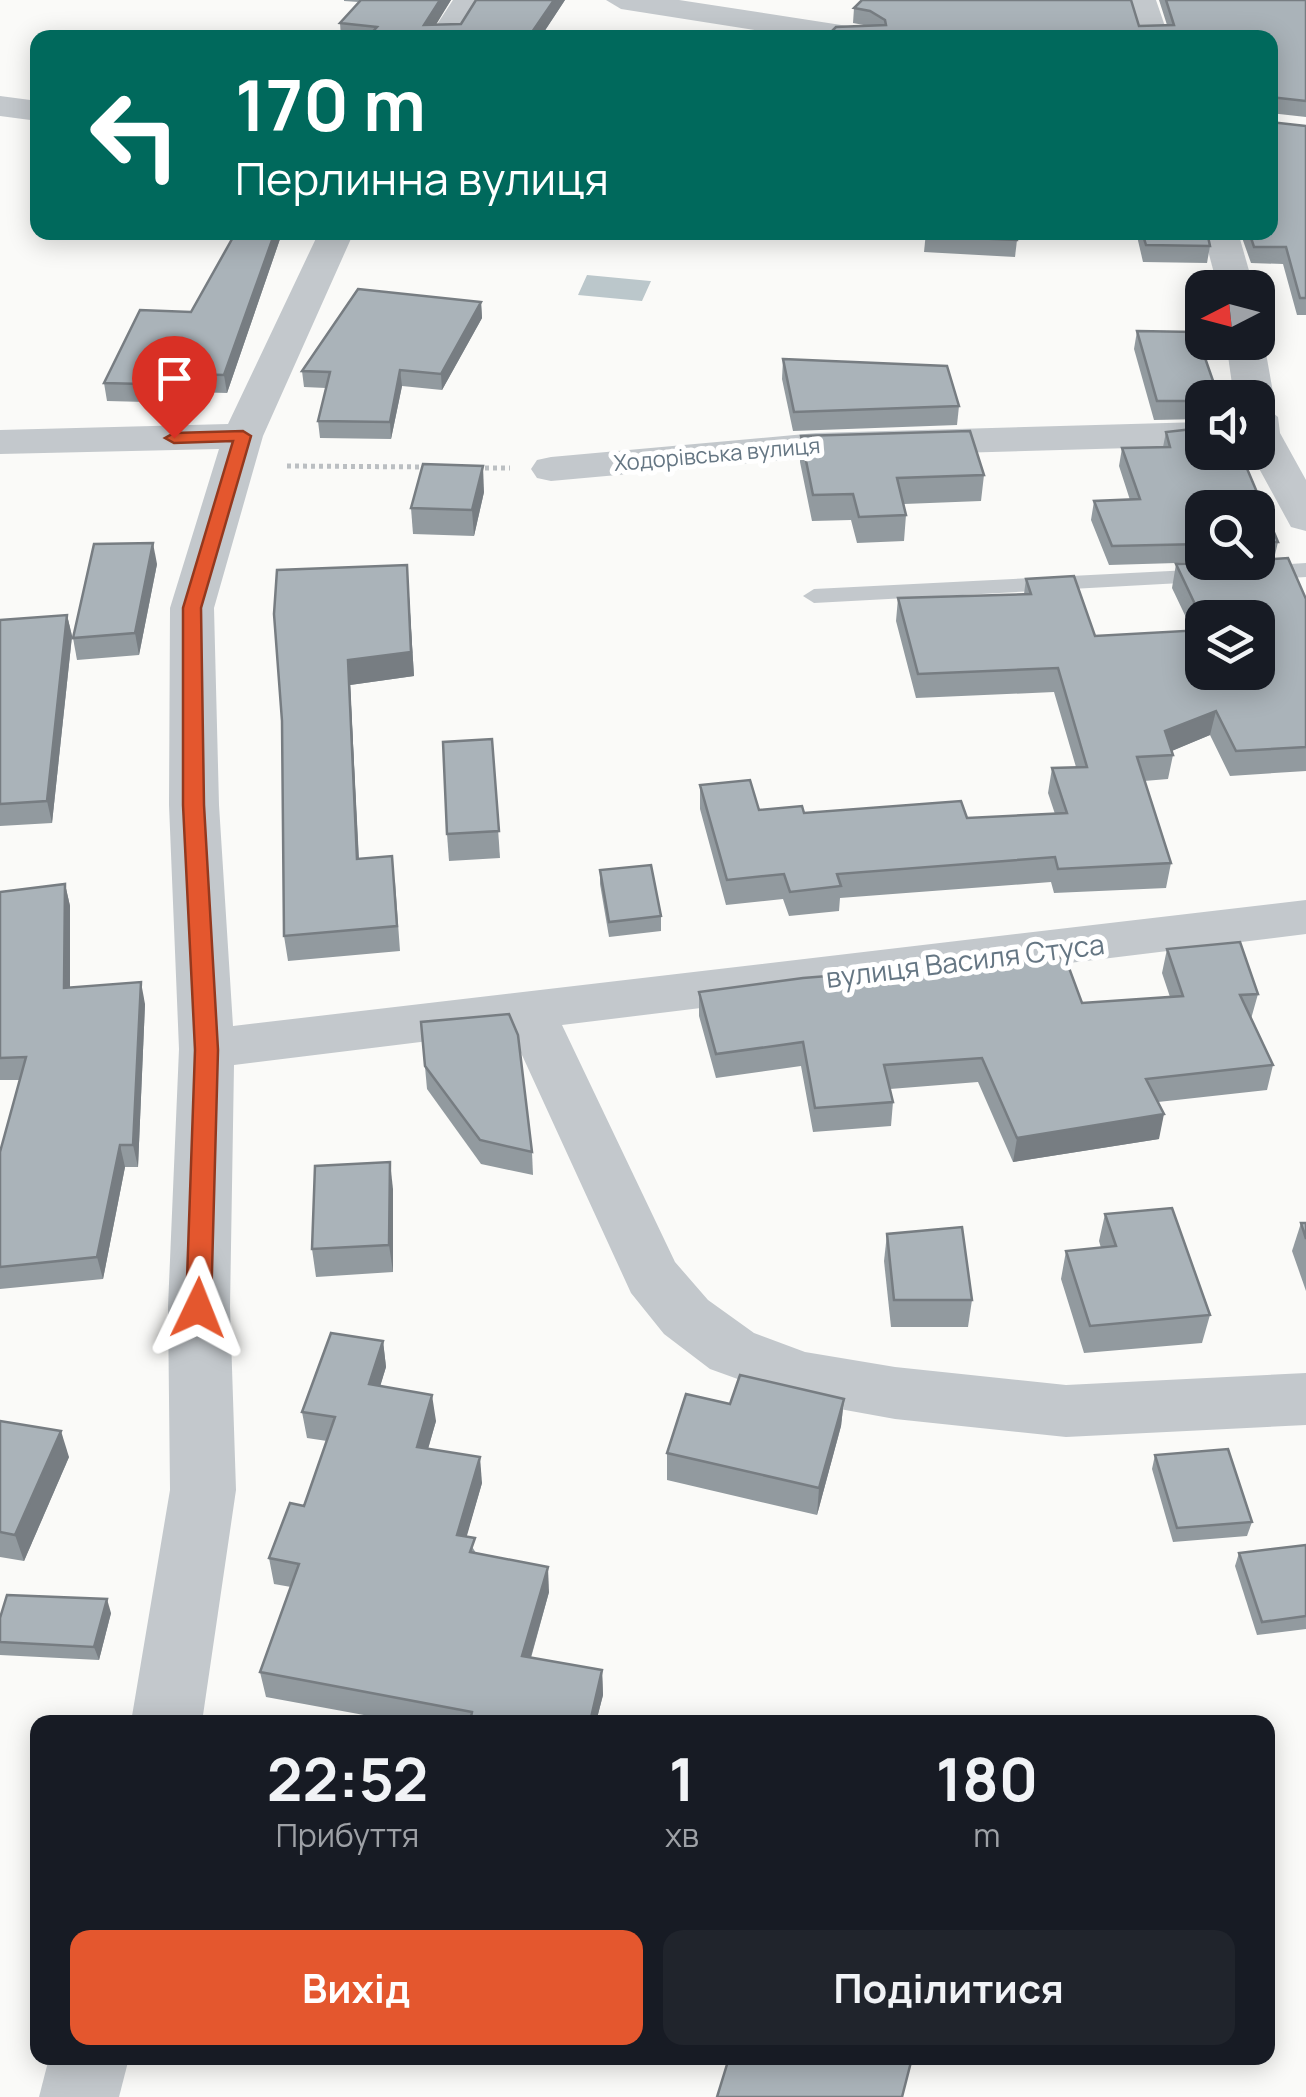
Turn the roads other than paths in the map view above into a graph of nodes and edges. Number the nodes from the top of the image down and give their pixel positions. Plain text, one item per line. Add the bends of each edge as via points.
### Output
1 (468, 0) edge
2 (621, 0) edge
3 (1141, 0) edge
4 (447, 30) edge
5 (814, 30) edge
6 (1151, 30) edge
7 (0, 106) edge
8 (30, 110) edge
9 (333, 240) edge
10 (1222, 240) edge
11 (1231, 270) edge
12 (1185, 435) edge
13 (0, 442) edge
14 (237, 451) junction
15 (1275, 456) edge
16 (551, 469) road end
17 (1306, 518) edge
18 (1306, 570) edge
19 (814, 596) dead end
20 (1306, 917) edge
21 (530, 1014) junction
22 (206, 1050) junction
23 (1306, 1399) edge
24 (167, 1715) edge
25 (87, 2065) edge
26 (80, 2097) edge

1 - 4 street
2 - 5 street
3 - 6 street
7 - 8 street
9 - 14 street
10 - 11 street
12 - 16 street, Ходорівська вулиця via 816,446
13 - 14 street
14 - 22 street via 192,608
15 - 17 street
18 - 19 lane
20 - 21 street, вулиця Василя Стуса
21 - 22 street, вулиця Василя Стуса
21 - 23 street via 652,1276 686,1317 732,1351 800,1377 1066,1412
22 - 24 street via 198,1308 203,1490
25 - 26 street

